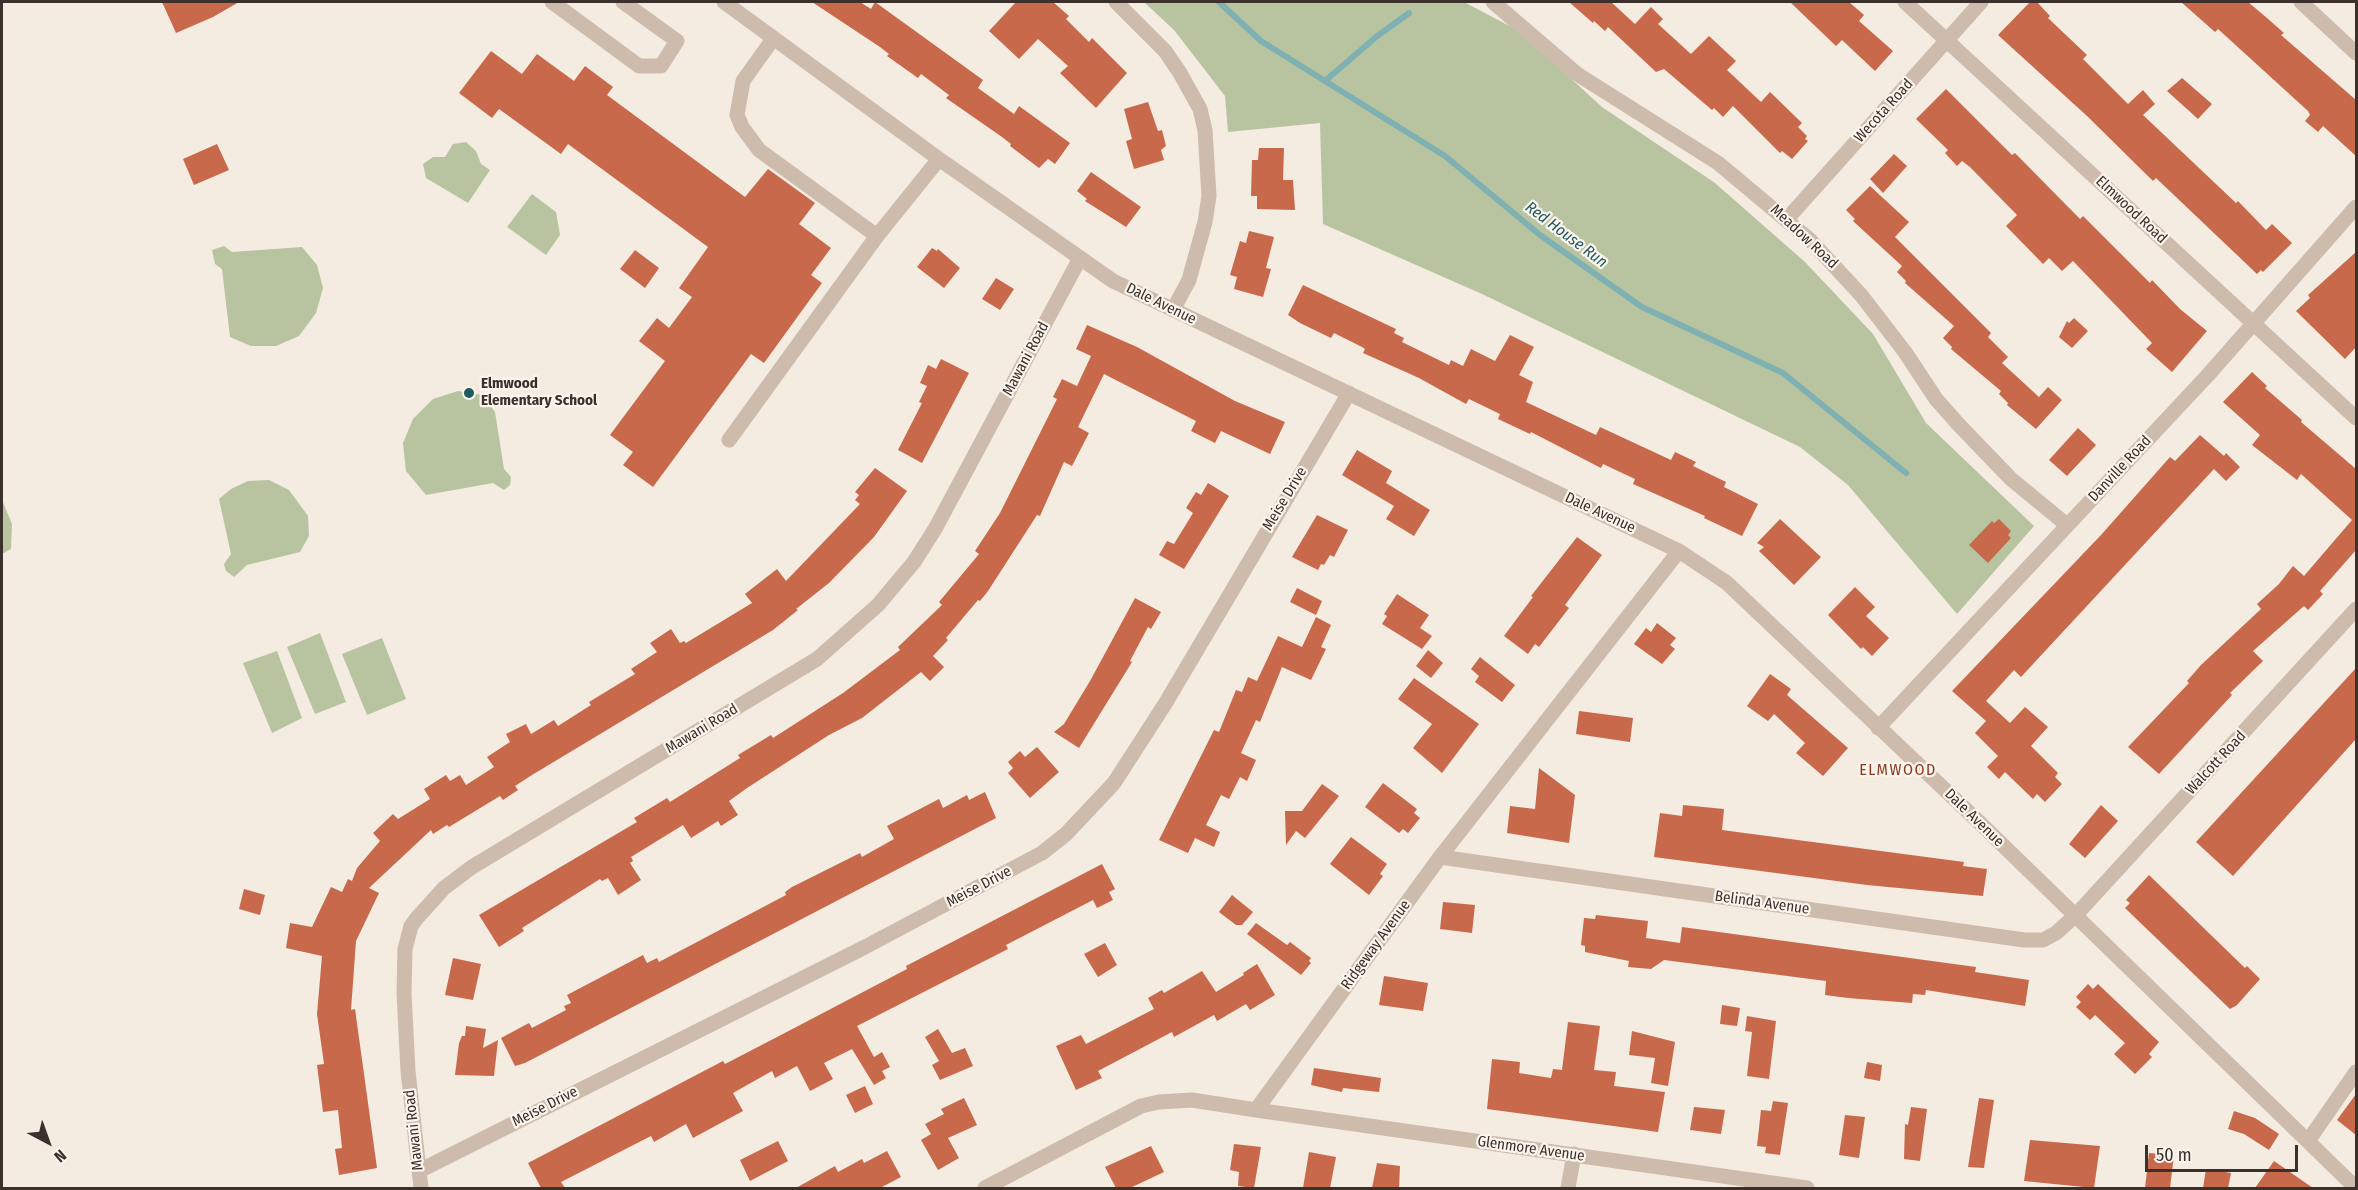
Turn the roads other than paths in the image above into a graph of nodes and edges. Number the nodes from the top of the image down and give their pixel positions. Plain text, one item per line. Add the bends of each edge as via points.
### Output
1 (552, 2) edge
2 (623, 2) edge
3 (724, 2) edge
4 (1116, 2) edge
5 (1493, 2) edge
6 (1905, 2) edge
7 (1981, 2) edge
8 (2301, 2) edge
9 (773, 39) junction
10 (1947, 40) junction
11 (2356, 53) edge
12 (939, 159) junction
13 (2356, 207) edge
14 (1787, 219) junction
15 (877, 236) junction
16 (1079, 260) junction
17 (1173, 310) junction
18 (2254, 322) junction
19 (1349, 393) junction
20 (2356, 418) edge
21 (729, 440) dead end
22 (2067, 525) junction
23 (1679, 551) junction
24 (2356, 609) edge
25 (1878, 728) junction
26 (1440, 858) junction
27 (2075, 916) junction
28 (2356, 1072) edge
29 (1256, 1110) junction
30 (2308, 1141) junction
31 (1574, 1154) junction
32 (419, 1171) junction
33 (421, 1188) edge
34 (985, 1188) edge
35 (1568, 1188) edge
36 (1807, 1188) edge
37 (2356, 1188) edge

1 - 2 street via 639,66 661,66 677,41
3 - 9 street, Dale Avenue
4 - 17 street via 1165,51 1200,109 1205,130 1209,188 1205,222 1189,280
5 - 14 street, Meadow Road via 1577,74 1718,163
6 - 10 street, Elmwood Road
7 - 10 street, Wecota Road
8 - 11 street
9 - 12 street, Dale Avenue
9 - 15 street via 743,81 736,115 742,127 759,150
10 - 14 street, Wecota Road
10 - 18 street, Elmwood Road
12 - 15 street
12 - 16 street, Dale Avenue
13 - 18 street, Danville Road
14 - 22 street, Meadow Road via 1861,295 1936,399 1981,449
15 - 21 street
16 - 17 street, Dale Avenue
16 - 32 street, Mawani Road via 935,529 878,605 817,658 472,867 444,888 411,926 405,949 404,993
17 - 19 street, Dale Avenue
18 - 20 street, Elmwood Road
18 - 22 street, Danville Road
19 - 23 street, Dale Avenue
19 - 32 street, Meise Drive via 1165,704 1114,783 1066,834 1042,853 865,948
22 - 25 street, Danville Road
23 - 25 street, Dale Avenue via 1727,583
23 - 26 street, Ridgeway Avenue
24 - 27 street, Walcott Road
25 - 27 street, Dale Avenue
26 - 27 street, Belinda Avenue via 2024,940 2050,937
26 - 29 street, Ridgeway Avenue
27 - 30 street, Dale Avenue
28 - 30 street
29 - 31 street, Glenmore Avenue
29 - 34 street via 1192,1100 1141,1106
30 - 37 street, Dale Avenue
31 - 35 street
31 - 36 street, Glenmore Avenue
32 - 33 street, Mawani Road

